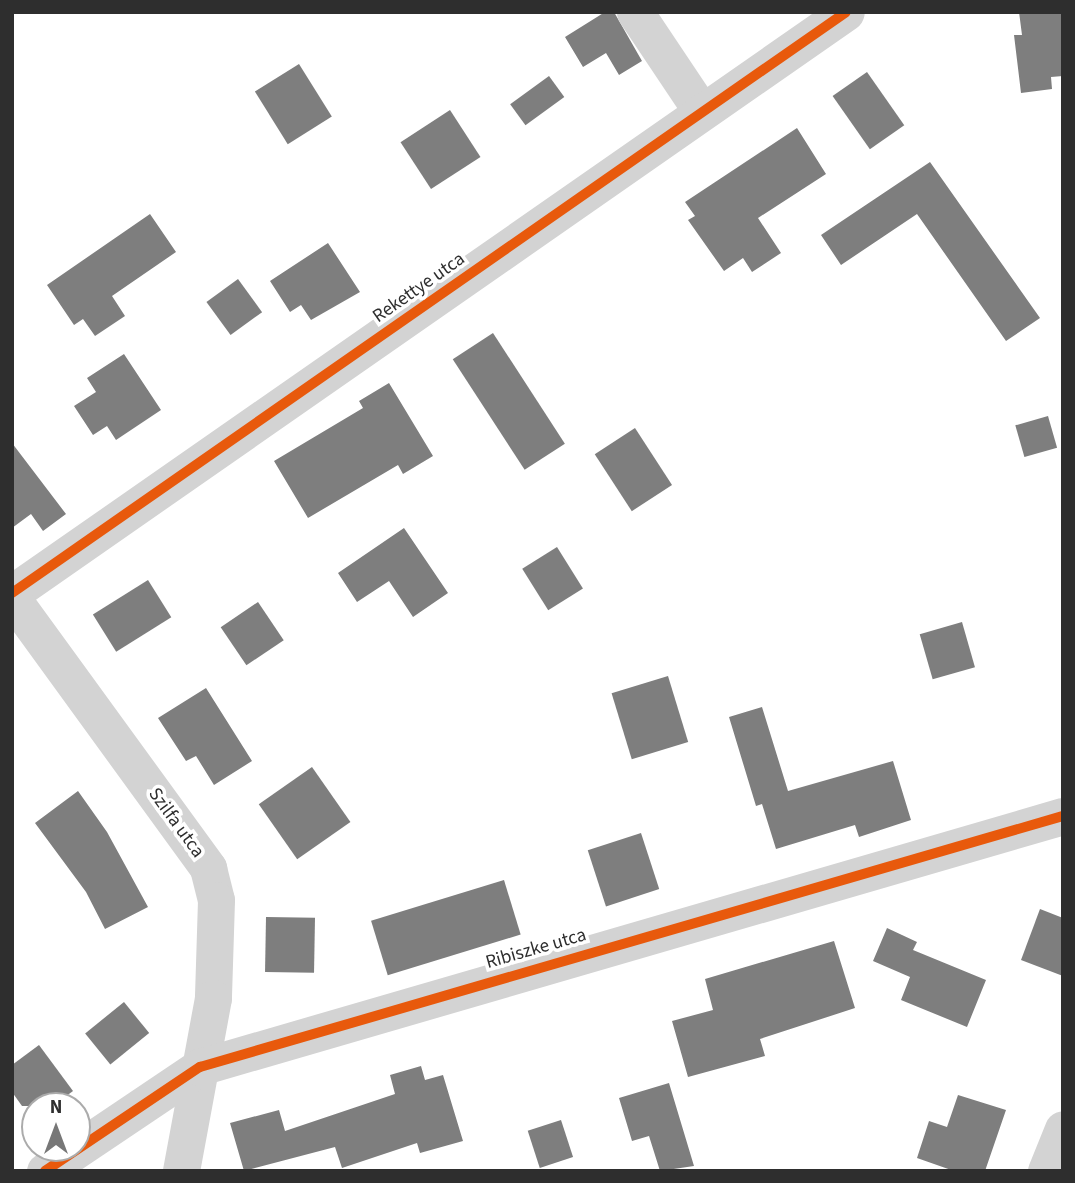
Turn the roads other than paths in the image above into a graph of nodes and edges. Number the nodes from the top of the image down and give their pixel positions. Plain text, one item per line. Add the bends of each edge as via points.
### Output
1 (635, 12) edge
2 (846, 12) edge
3 (702, 112) junction
4 (12, 595) edge
5 (1063, 816) edge
6 (200, 1067) junction
7 (1063, 1129) edge
8 (45, 1171) edge
9 (181, 1171) edge
10 (1046, 1171) edge

1 - 3 street
2 - 3 street, Rekettye utca
3 - 4 street, Rekettye utca
4 - 6 street, Szilfa utca via 208,868 217,945
5 - 6 street, Ribiszke utca
6 - 8 street, Ribiszke utca
6 - 9 street, Szilfa utca
7 - 10 street

